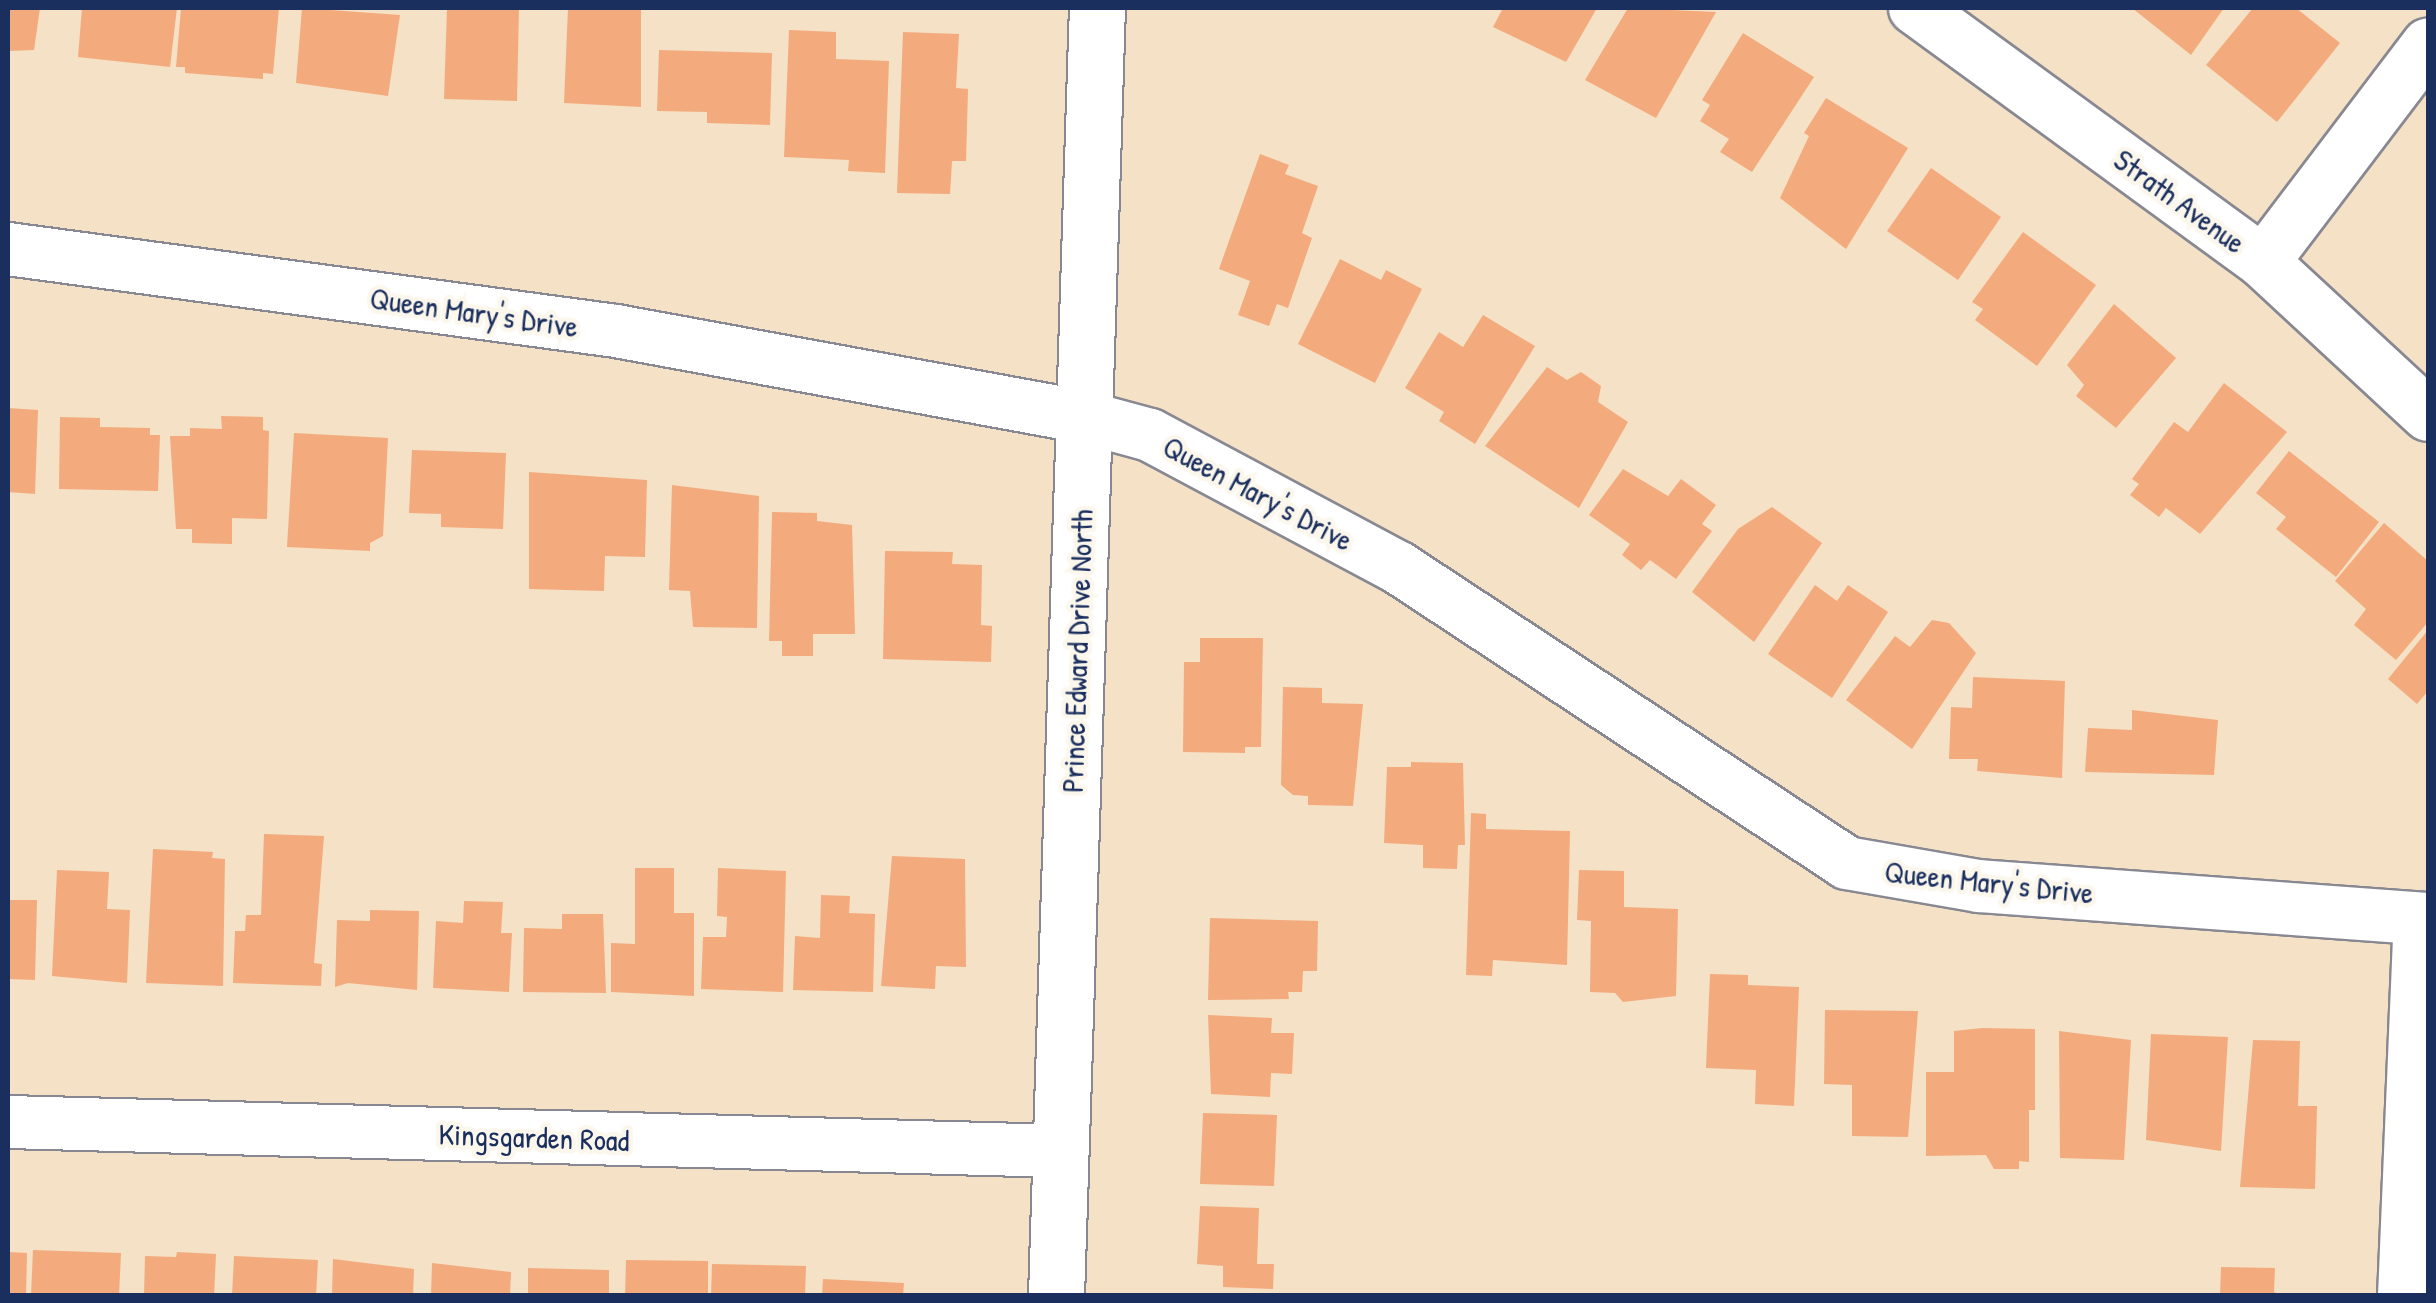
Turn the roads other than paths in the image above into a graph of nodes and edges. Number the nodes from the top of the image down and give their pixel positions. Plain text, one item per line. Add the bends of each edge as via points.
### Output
1 (1097, 8) edge
2 (1915, 8) edge
3 (2428, 45) edge
4 (8, 249) edge
5 (2263, 262) junction
6 (2428, 415) edge
7 (1084, 417) junction
8 (2424, 919) edge
9 (8, 1122) edge
10 (1061, 1151) junction
11 (1056, 1296) edge
12 (2404, 1296) edge

1 - 7 street, Prince Edward Drive North
2 - 5 street, Strath Avenue
3 - 5 street
4 - 7 street, Queen Mary's Drive via 616,332
5 - 6 street, Strath Avenue
7 - 8 street, Queen Mary's Drive via 1150,435 1400,568 1847,863 1979,886
7 - 10 street, Prince Edward Drive North
8 - 12 street
9 - 10 street, Kingsgarden Road
10 - 11 street, Prince Edward Drive North

